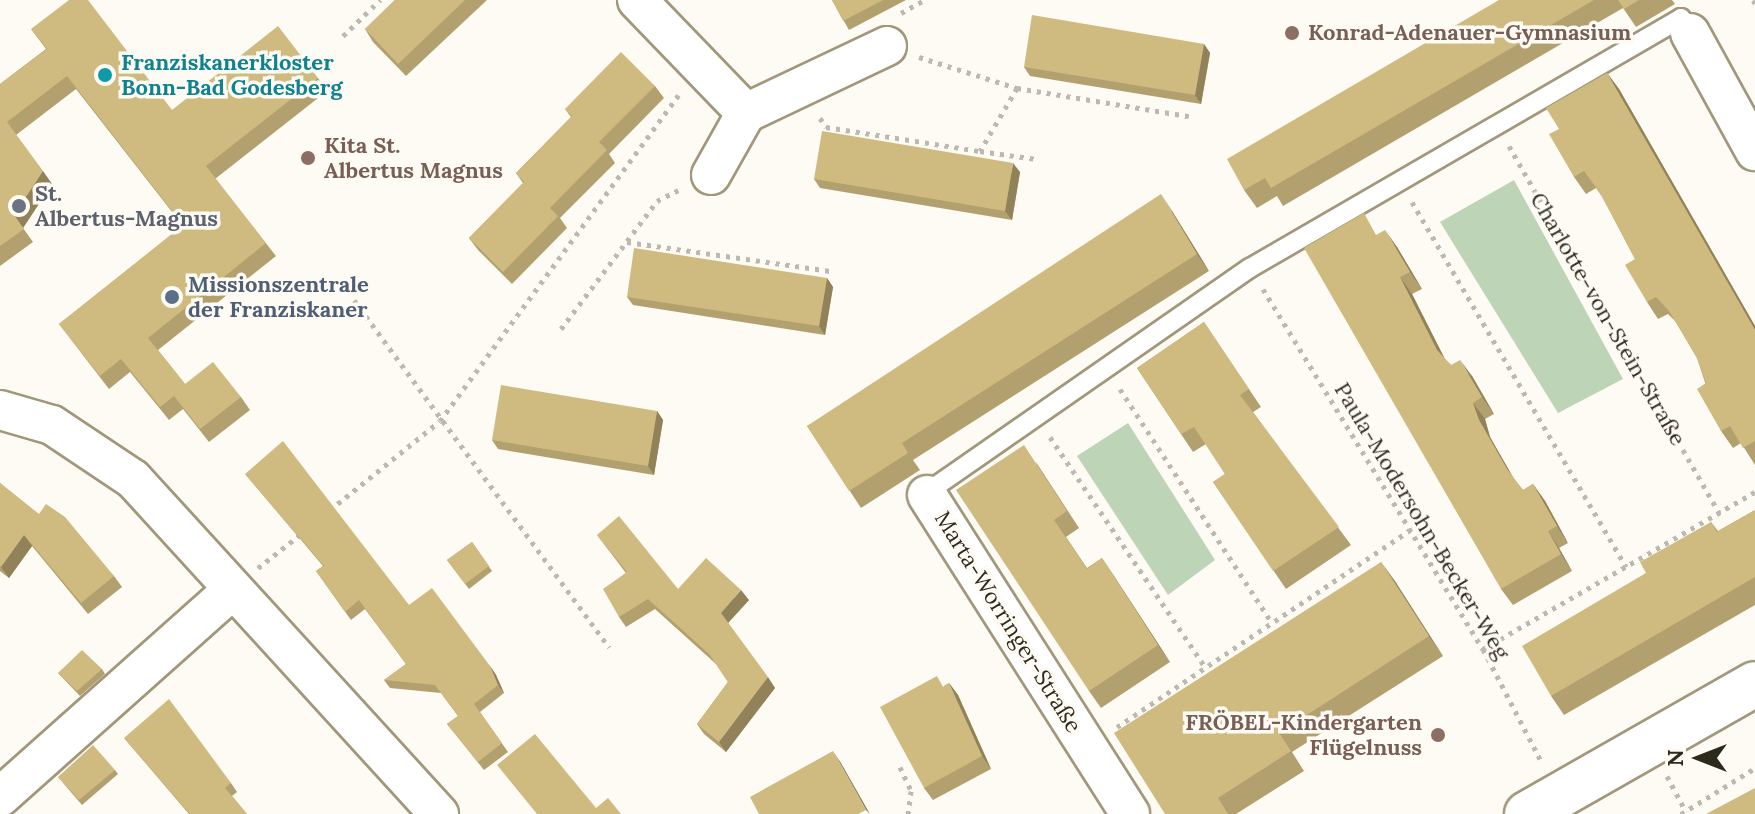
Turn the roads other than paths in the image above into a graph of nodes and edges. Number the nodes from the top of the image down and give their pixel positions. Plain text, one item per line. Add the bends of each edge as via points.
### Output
1 (637, 0) edge
2 (1690, 33) joint
3 (887, 46) road end
4 (746, 113) junction
5 (1755, 151) edge
6 (711, 175) road end
7 (0, 410) edge
8 (927, 495) joint
9 (232, 590) junction
10 (1755, 684) edge
11 (0, 797) edge
12 (1543, 805) edge
13 (439, 814) edge
14 (1130, 814) edge

1 - 4 street
2 - 5 street
2 - 8 lane, Marta-Worringer-Straße via 1681,18 1250,268 923,490
3 - 4 street
4 - 6 street
7 - 9 street via 95,449 133,479
8 - 14 street, Marta-Worringer-Straße
9 - 11 street
9 - 13 street
10 - 12 street

